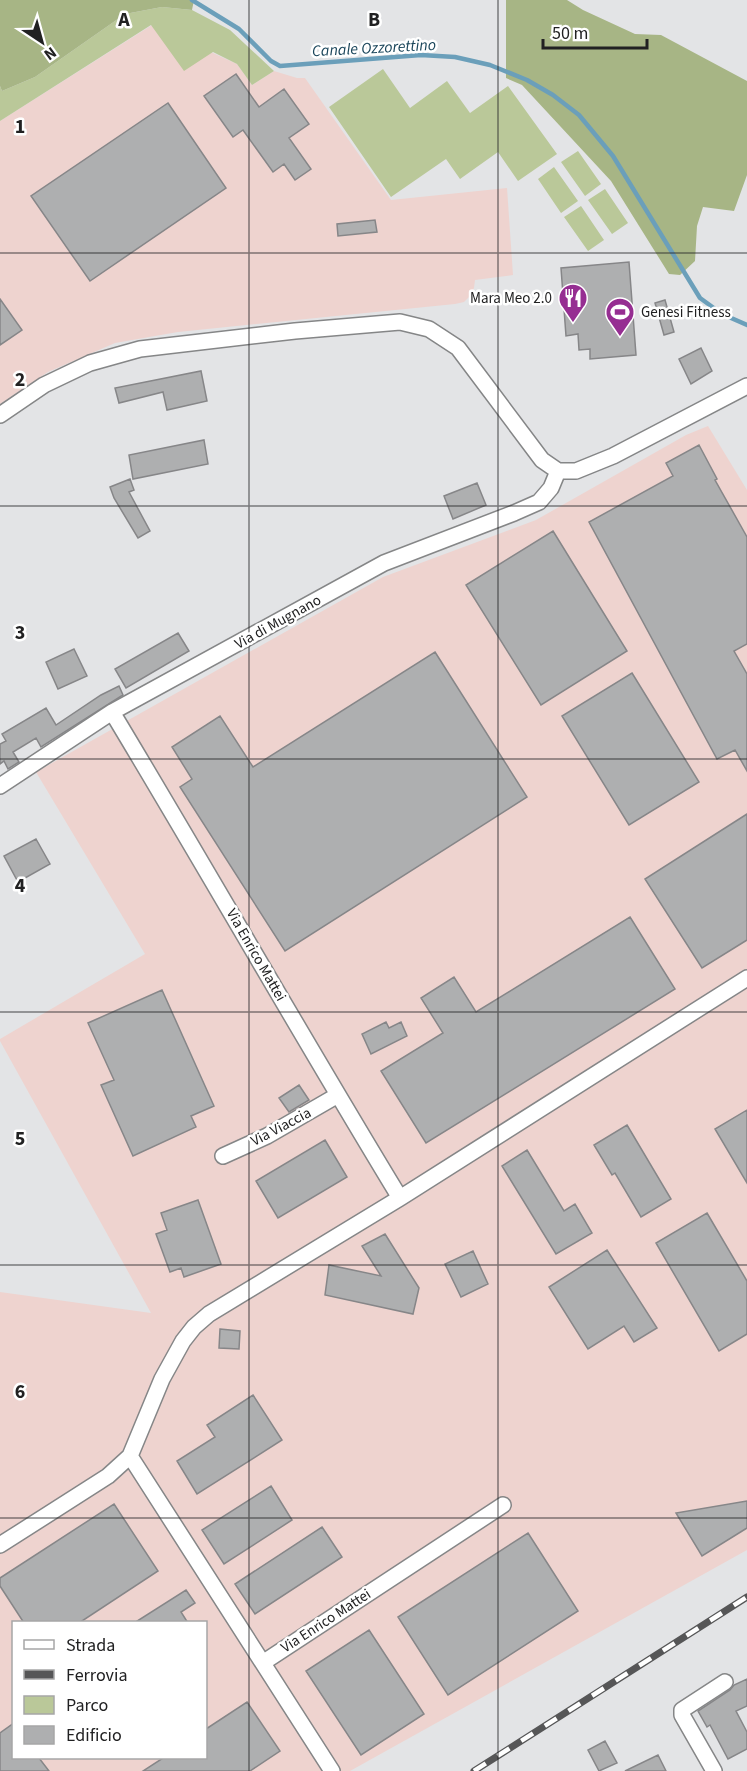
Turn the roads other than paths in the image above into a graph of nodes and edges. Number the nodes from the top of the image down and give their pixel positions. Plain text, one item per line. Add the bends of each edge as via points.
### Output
1 (747, 386) edge
2 (0, 415) edge
3 (558, 471) junction
4 (112, 712) junction
5 (0, 786) edge
6 (747, 978) edge
7 (338, 1095) junction
8 (223, 1156) dead end
9 (400, 1198) junction
10 (130, 1456) junction
11 (503, 1505) dead end
12 (0, 1545) edge
13 (264, 1662) junction
14 (725, 1682) dead end
15 (332, 1771) edge
16 (714, 1771) edge

1 - 3 street via 614,456 576,471
2 - 3 street via 44,385 90,363 140,349 400,322 429,329 458,348 542,460
3 - 4 street, Via di Mugnano via 539,502 384,563
4 - 5 street, Via di Mugnano
4 - 7 street, Via Enrico Mattei
6 - 9 street
7 - 8 street, Via Viaccia
7 - 9 street, Via Enrico Mattei
9 - 10 street via 217,1309 194,1327 162,1379
10 - 12 street via 108,1476
10 - 13 street, Via Enrico Mattei
11 - 13 street, Via Enrico Mattei
13 - 15 street
14 - 16 street via 682,1710

